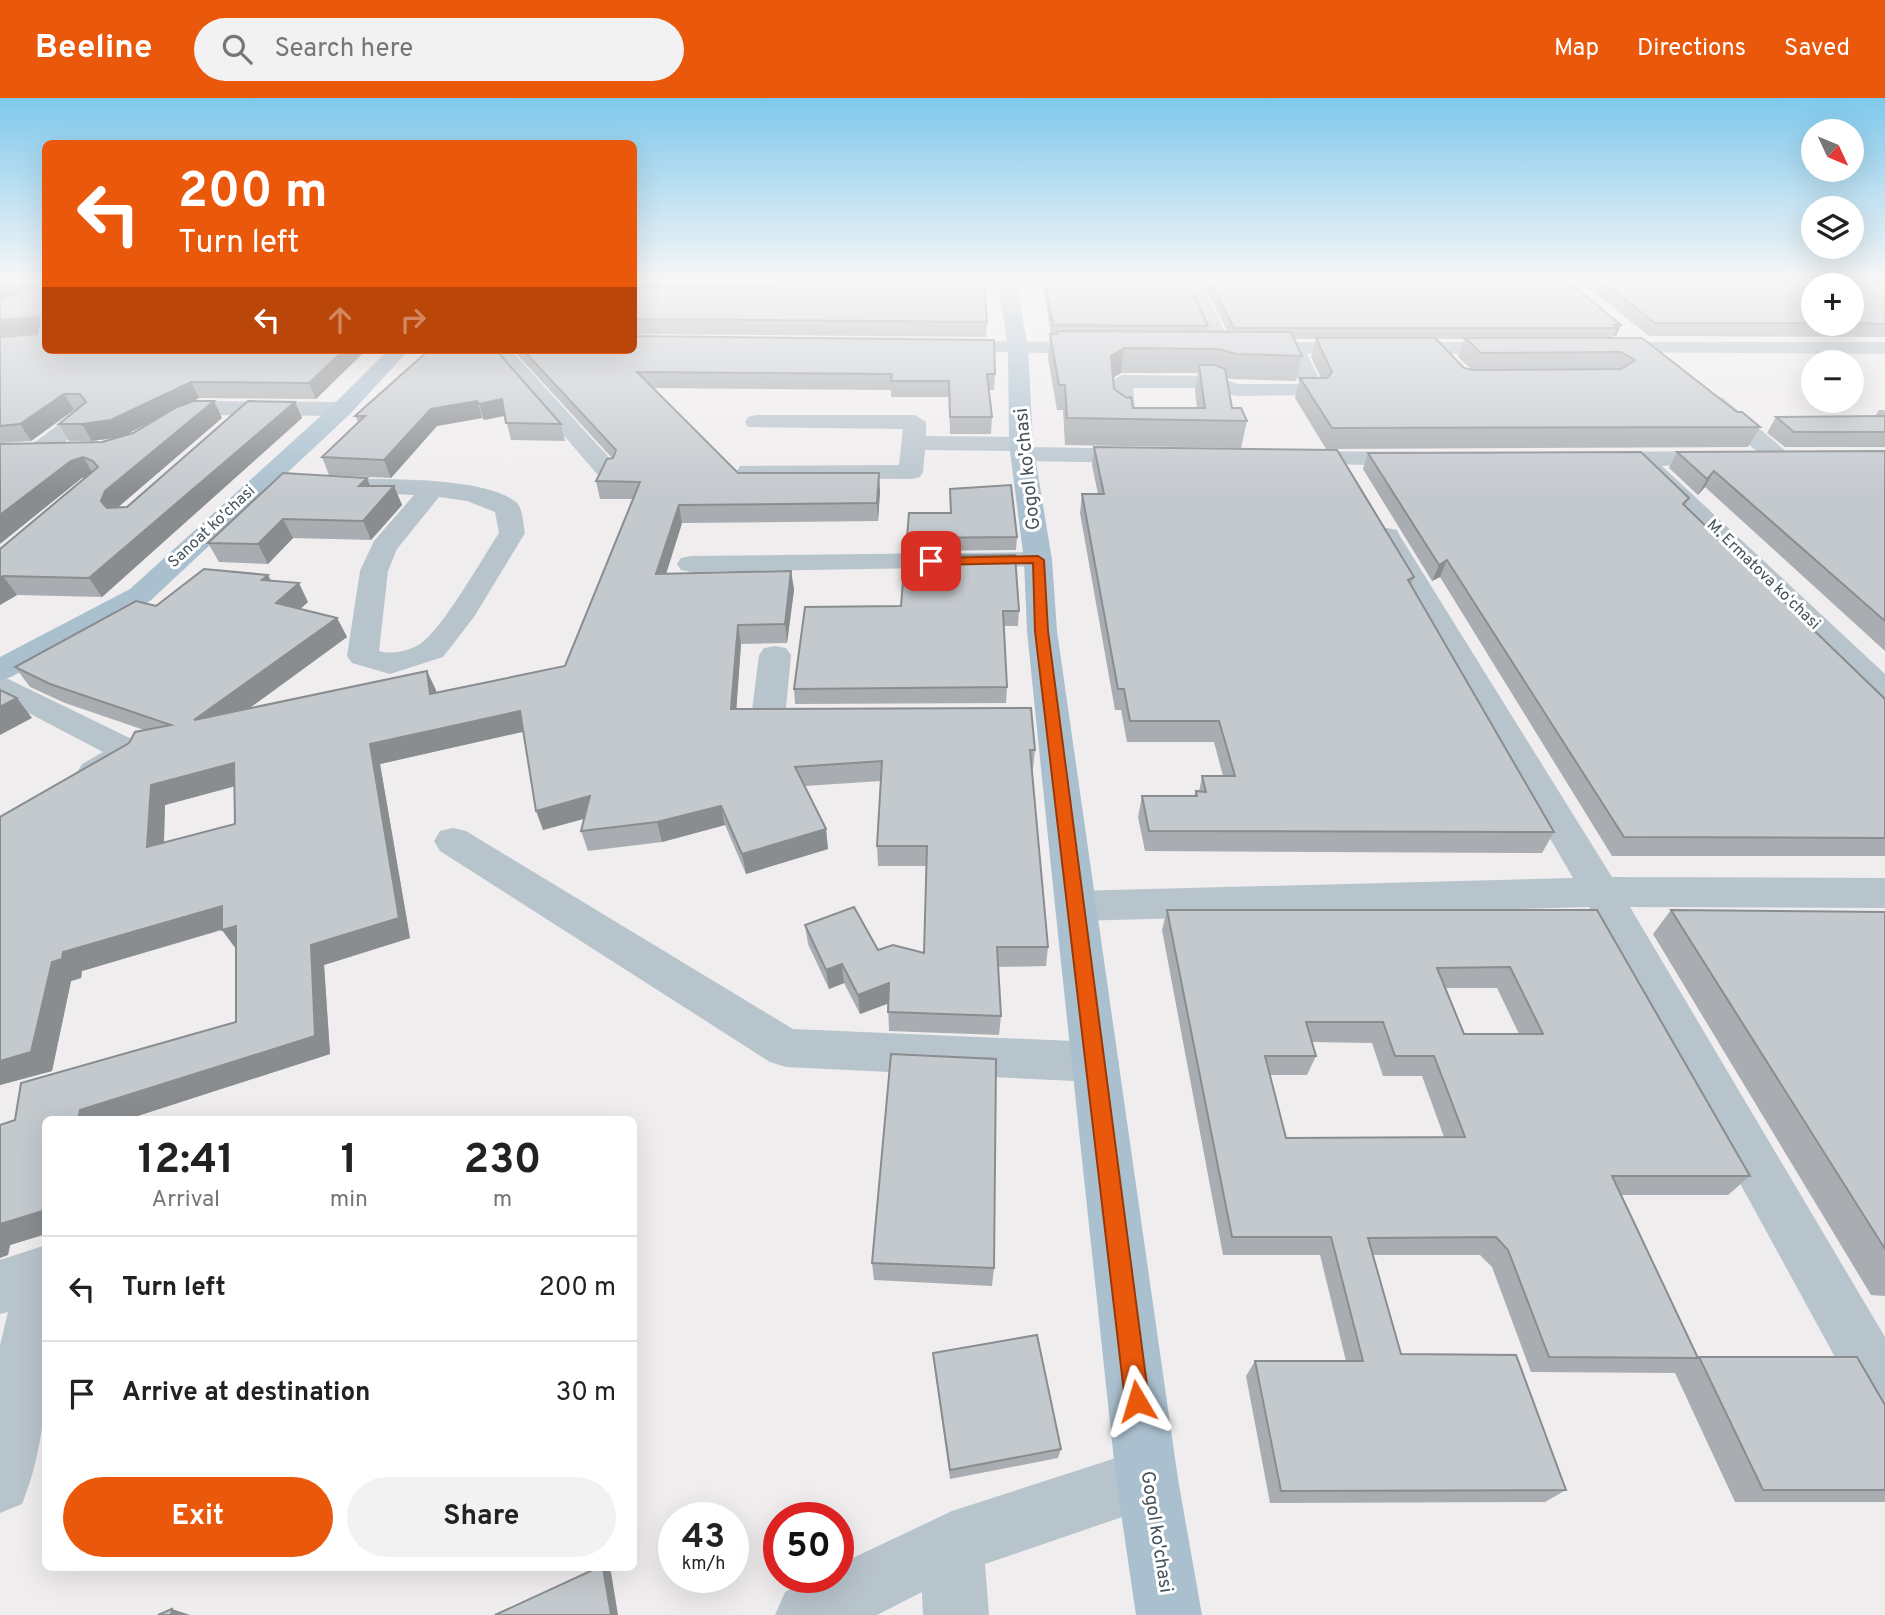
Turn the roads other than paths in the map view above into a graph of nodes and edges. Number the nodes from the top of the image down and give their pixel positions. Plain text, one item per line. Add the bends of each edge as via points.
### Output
1 (1018, 353) edge
2 (1296, 353) edge
3 (1440, 353) edge
4 (1655, 353) edge
5 (395, 354) edge
6 (504, 354) edge
7 (1459, 373) edge
8 (1678, 373) edge
9 (1698, 390) edge
10 (250, 408) junction
11 (342, 409) junction
12 (1125, 415) edge
13 (82, 418) edge
14 (756, 422) dead end
15 (155, 429) edge
16 (220, 435) edge
17 (913, 443) junction
18 (1022, 449) junction
19 (70, 452) edge
20 (1161, 456) edge
21 (1779, 457) junction
22 (1805, 457) edge
23 (1258, 458) edge
24 (1572, 458) edge
25 (1640, 458) junction
26 (1341, 459) junction
27 (1436, 459) edge
28 (606, 469) edge
29 (749, 471) edge
30 (261, 481) junction
31 (431, 491) junction
32 (1038, 560) junction
33 (691, 564) dead end
34 (775, 655) dead end
35 (0, 670) edge
36 (0, 685) edge
37 (1885, 692) edge
38 (836, 717) edge
39 (71, 786) edge
40 (453, 841) dead end
41 (1601, 892) junction
42 (1885, 893) edge
43 (1075, 906) junction
44 (1096, 1062) junction
45 (42, 1273) edge
46 (42, 1278) edge
47 (0, 1287) edge
48 (1885, 1392) edge
49 (1147, 1479) junction
50 (0, 1482) edge
51 (952, 1543) junction
52 (808, 1615) edge
53 (956, 1615) edge
54 (1169, 1615) edge

1 - 18 main road, Gogol ko'chasi
2 - 12 street via 1314,390 1236,390 1214,382 1122,381
3 - 7 street
4 - 8 street
5 - 11 main road, Sanoat ko'chasi
6 - 28 street
9 - 21 street
10 - 11 street
10 - 15 street via 200,408
10 - 16 street
11 - 30 main road, Sanoat ko'chasi
13 - 19 street via 23,452
14 - 17 street via 915,422
17 - 18 street
17 - 29 street via 911,472
18 - 20 street
18 - 32 main road, Gogol ko'chasi
21 - 22 street
21 - 25 street
23 - 26 street
24 - 25 street
25 - 37 street, M. Ermatova koʻchasi
26 - 27 street
26 - 41 street
30 - 31 street
30 - 35 main road, Sanoat ko'chasi via 140,595
31 - 31 street via 493,499 508,508 512,533 432,650 390,665 363,656 374,571 384,547
32 - 33 street
32 - 43 main road, Gogol ko'chasi via 1042,631 1038,715
34 - 38 street via 768,718
36 - 39 street via 130,752
40 - 44 street via 786,1048
41 - 42 street
41 - 43 street
41 - 48 street
43 - 44 main road, Gogol ko'chasi
44 - 49 main road, Gogol ko'chasi
45 - 47 street
46 - 50 street
49 - 51 street
49 - 54 main road, Gogol ko'chasi
51 - 52 street
51 - 53 street

